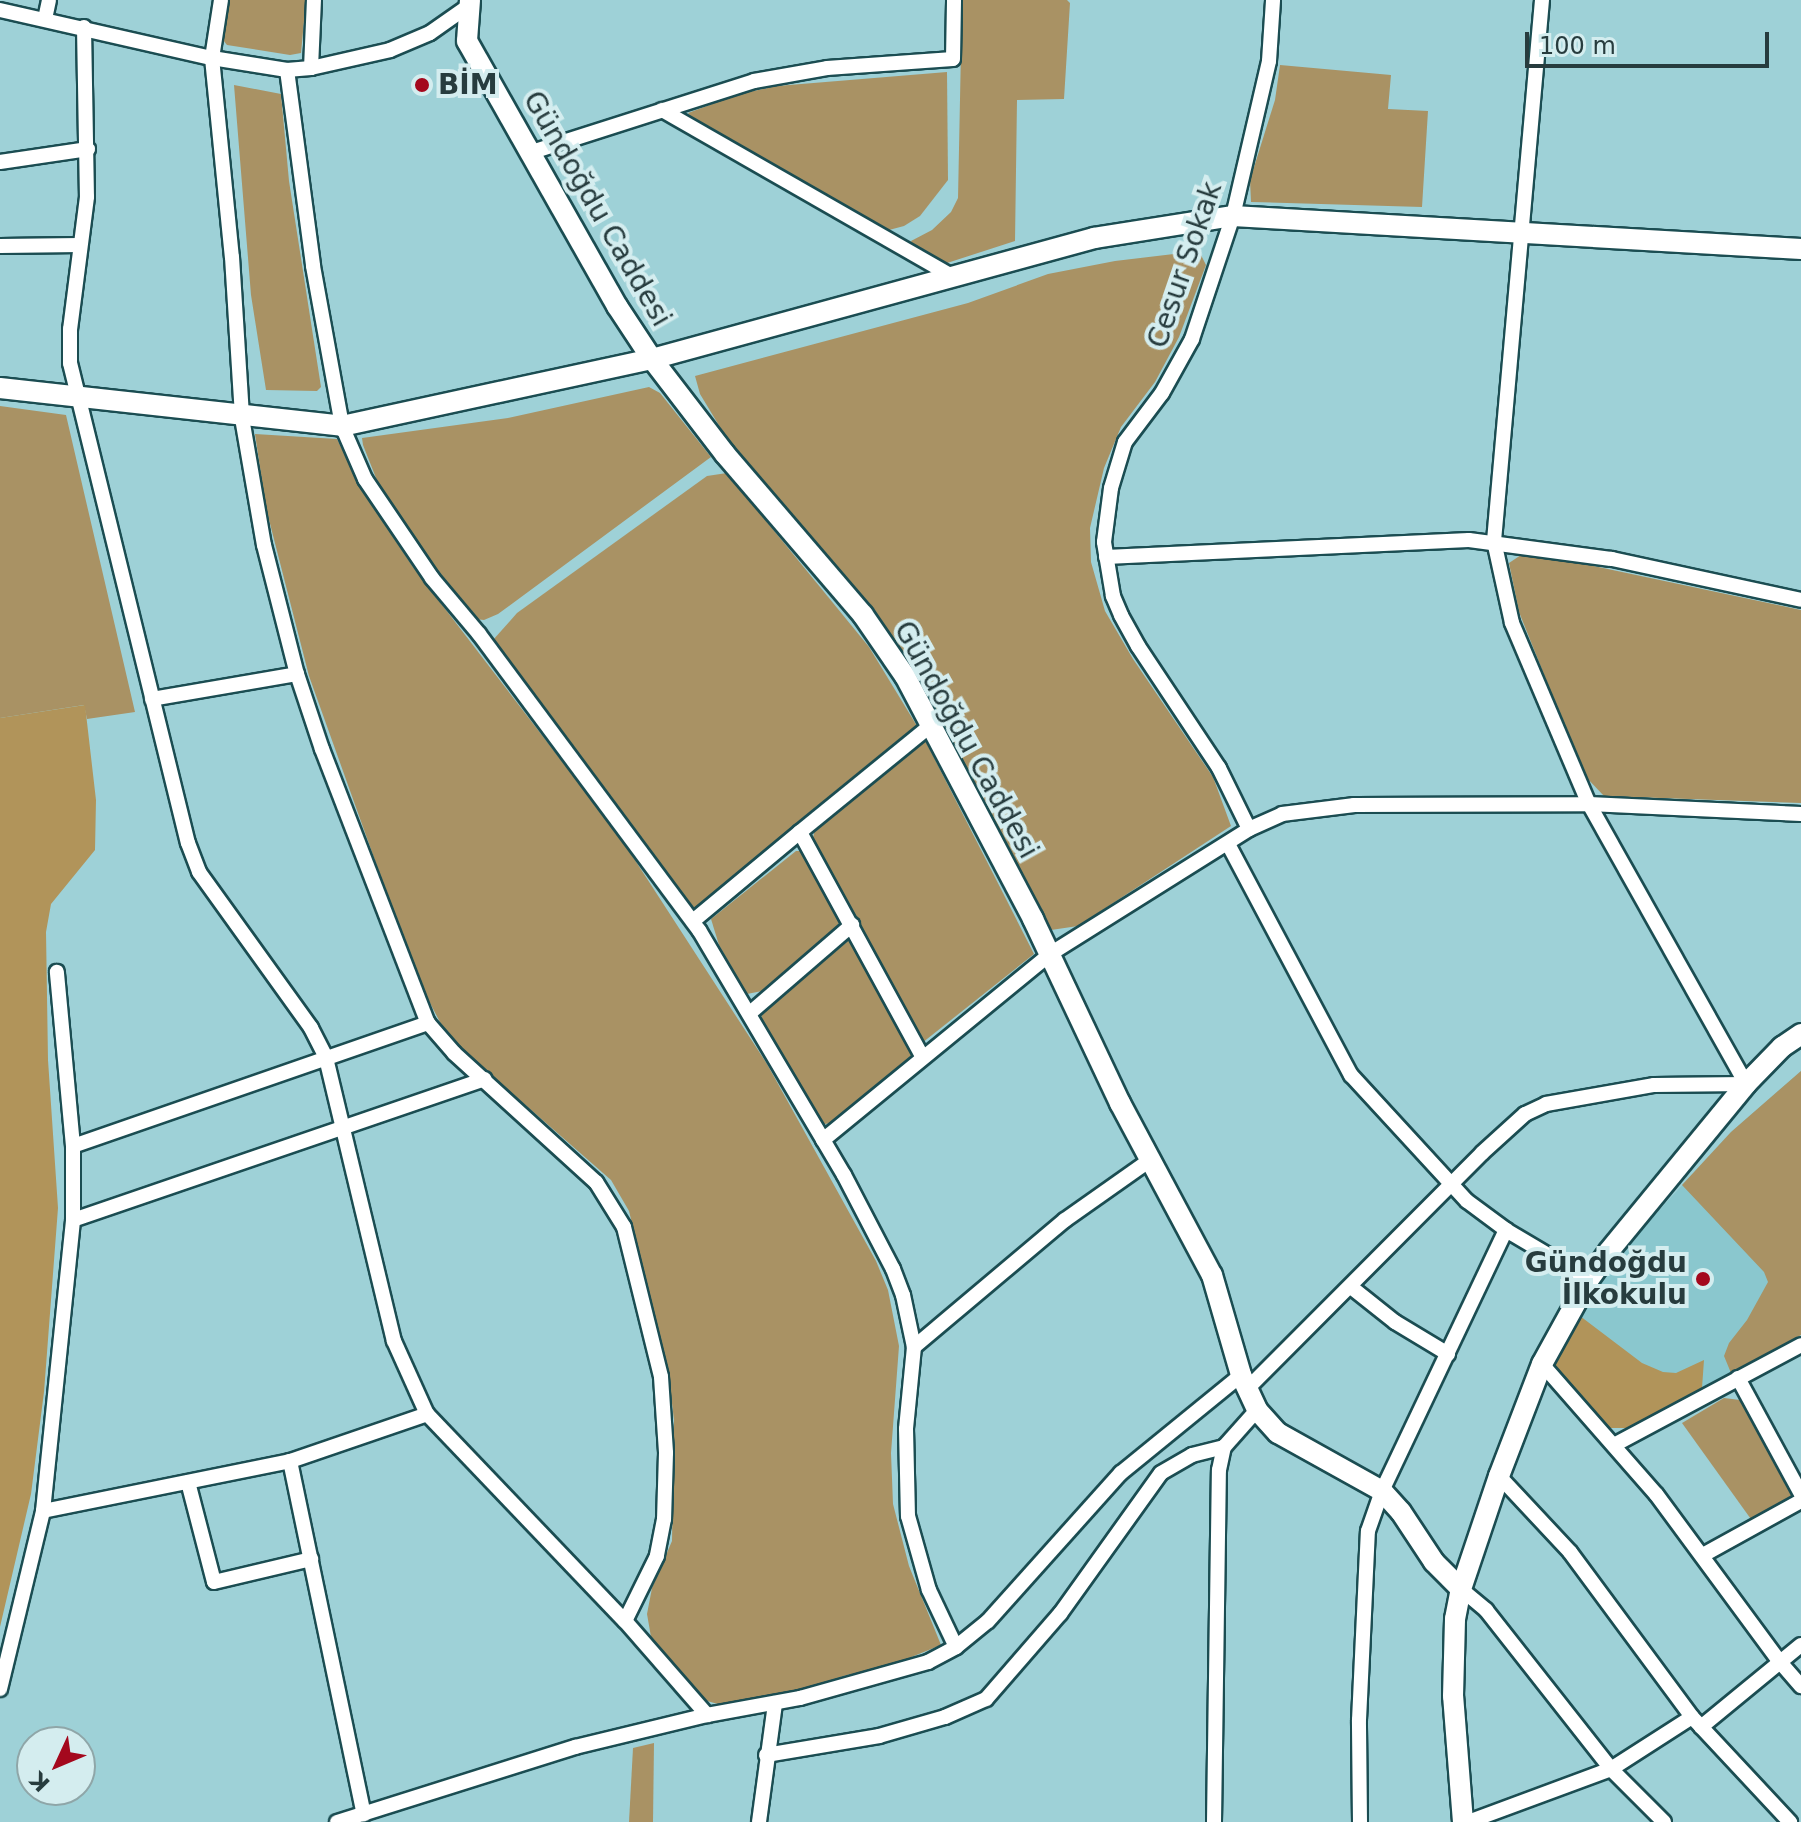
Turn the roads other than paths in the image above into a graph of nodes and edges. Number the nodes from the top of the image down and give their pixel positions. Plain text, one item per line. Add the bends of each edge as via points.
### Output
1 (49, 0) edge
2 (221, 0) edge
3 (314, 0) edge
4 (954, 0) edge
5 (1273, 0) edge
6 (1542, 0) edge
7 (468, 4) edge
8 (0, 10) edge
9 (45, 19) junction
10 (84, 27) junction
11 (212, 58) junction
12 (311, 68) junction
13 (287, 70) junction
14 (662, 110) junction
15 (88, 149) junction
16 (532, 152) junction
17 (0, 162) edge
18 (1233, 216) junction
19 (1519, 232) junction
20 (80, 245) junction
21 (0, 246) edge
22 (1801, 249) edge
23 (955, 278) junction
24 (652, 359) junction
25 (0, 388) edge
26 (79, 398) junction
27 (242, 418) junction
28 (342, 426) junction
29 (1494, 541) junction
30 (1106, 557) junction
31 (1801, 600) edge
32 (297, 674) junction
33 (152, 699) junction
34 (930, 726) junction
35 (1589, 804) junction
36 (1801, 814) edge
37 (1249, 829) junction
38 (800, 832) junction
39 (1228, 844) junction
40 (693, 921) junction
41 (852, 925) junction
42 (1050, 954) junction
43 (57, 972) dead end
44 (750, 1013) junction
45 (428, 1023) junction
46 (1801, 1034) edge
47 (922, 1056) junction
48 (326, 1058) junction
49 (484, 1079) junction
50 (1746, 1084) junction
51 (342, 1127) junction
52 (823, 1140) junction
53 (73, 1146) junction
54 (1150, 1160) junction
55 (1449, 1185) junction
56 (73, 1220) junction
57 (1506, 1230) junction
58 (1589, 1279) junction
59 (1351, 1287) junction
60 (1801, 1345) edge
61 (914, 1347) junction
62 (1448, 1354) junction
63 (1542, 1364) junction
64 (1738, 1378) junction
65 (1244, 1382) junction
66 (1257, 1410) junction
67 (427, 1414) junction
68 (1614, 1445) junction
69 (1224, 1447) junction
70 (290, 1461) junction
71 (1499, 1476) junction
72 (188, 1482) junction
73 (1382, 1491) junction
74 (1801, 1494) edge
75 (1801, 1501) edge
76 (43, 1511) junction
77 (1703, 1555) junction
78 (311, 1559) junction
79 (1461, 1589) junction
80 (625, 1621) junction
81 (1801, 1645) edge
82 (956, 1647) junction
83 (1780, 1662) junction
84 (1801, 1686) edge
85 (0, 1689) edge
86 (775, 1703) junction
87 (707, 1715) junction
88 (1697, 1722) junction
89 (766, 1755) junction
90 (1611, 1769) junction
91 (364, 1814) junction
92 (337, 1822) edge
93 (759, 1822) edge
94 (1214, 1822) edge
95 (1360, 1822) edge
96 (1466, 1822) edge
97 (1664, 1822) edge
98 (1790, 1822) edge

1 - 9 street
2 - 11 street
3 - 12 street
4 - 14 street via 953,59 827,68 754,81
5 - 18 street, Cesur Sokak via 1269,61
6 - 19 street
7 - 12 street via 413,41
7 - 16 street, Gündoğdu Caddesi via 467,41
8 - 9 street
9 - 10 street
10 - 11 street
10 - 15 street
11 - 13 street
11 - 27 street
12 - 13 street
13 - 28 street via 313,266
14 - 16 street
14 - 23 street
15 - 17 street
15 - 20 street
16 - 24 street, Gündoğdu Caddesi
18 - 19 street
18 - 23 street via 1094,238
18 - 30 street, Cesur Sokak via 1192,339 1162,393 1125,442 1111,488
19 - 22 street
19 - 29 street
20 - 21 street
20 - 26 street via 70,329 70,363
23 - 24 street
24 - 28 street
24 - 34 street, Gündoğdu Caddesi via 725,454 863,615 905,676
25 - 26 street
26 - 27 street
26 - 33 street
27 - 28 street
27 - 32 street via 264,545
28 - 40 street via 365,479 397,529
29 - 30 street
29 - 31 street via 1612,559
29 - 35 street via 1512,623
30 - 37 street, Cesur Sokak via 1113,596 1127,626 1219,768
32 - 33 street
32 - 45 street
33 - 48 street via 199,872 311,1028
34 - 38 street
34 - 42 street, Gündoğdu Caddesi
35 - 36 street
35 - 37 street via 1354,805 1282,814
35 - 50 street
37 - 39 street
38 - 40 street
38 - 41 street
39 - 42 street
39 - 55 street via 1339,1056
40 - 44 street
41 - 44 street
41 - 47 street
42 - 47 street
42 - 54 street, Gündoğdu Caddesi
43 - 53 street
44 - 52 street
45 - 48 street
45 - 49 street
46 - 50 street
47 - 52 street
48 - 51 street
48 - 53 street
49 - 51 street
49 - 80 street via 596,1182 624,1227 661,1377 666,1453 657,1556
50 - 55 street via 1654,1085 1546,1104 1516,1121
50 - 58 street
51 - 56 street
51 - 67 street via 394,1341
52 - 61 street via 893,1269
53 - 56 street
54 - 61 street via 1065,1220
54 - 65 street, Gündoğdu Caddesi via 1212,1275
55 - 57 street
55 - 59 street
56 - 76 street
57 - 58 street
57 - 62 street
58 - 63 street
59 - 62 street
59 - 65 street
60 - 64 street
61 - 82 street via 906,1429 908,1516 929,1590
62 - 73 street
63 - 68 street
63 - 71 street
64 - 68 street
64 - 74 street
65 - 66 street, Gündoğdu Caddesi
65 - 82 street via 1121,1473 988,1621
66 - 69 street
66 - 73 street via 1287,1439
67 - 70 street
67 - 80 street
68 - 77 street
69 - 89 street via 1192,1455 1161,1473 1060,1614 986,1699 879,1736
69 - 94 street via 1219,1470
70 - 72 street
70 - 78 street
71 - 79 street
71 - 88 street via 1570,1552
72 - 76 street
72 - 78 street via 214,1582
73 - 79 street via 1434,1562
73 - 95 street via 1365,1546
75 - 77 street
76 - 85 street
77 - 83 street
78 - 91 street
79 - 90 street via 1486,1610
79 - 96 street via 1452,1662
80 - 87 street
81 - 83 street
82 - 86 street via 901,1672
83 - 84 street
83 - 88 street
86 - 87 street
86 - 89 street
87 - 91 street via 575,1747
88 - 90 street
88 - 98 street
89 - 93 street
90 - 96 street
90 - 97 street
91 - 92 street

